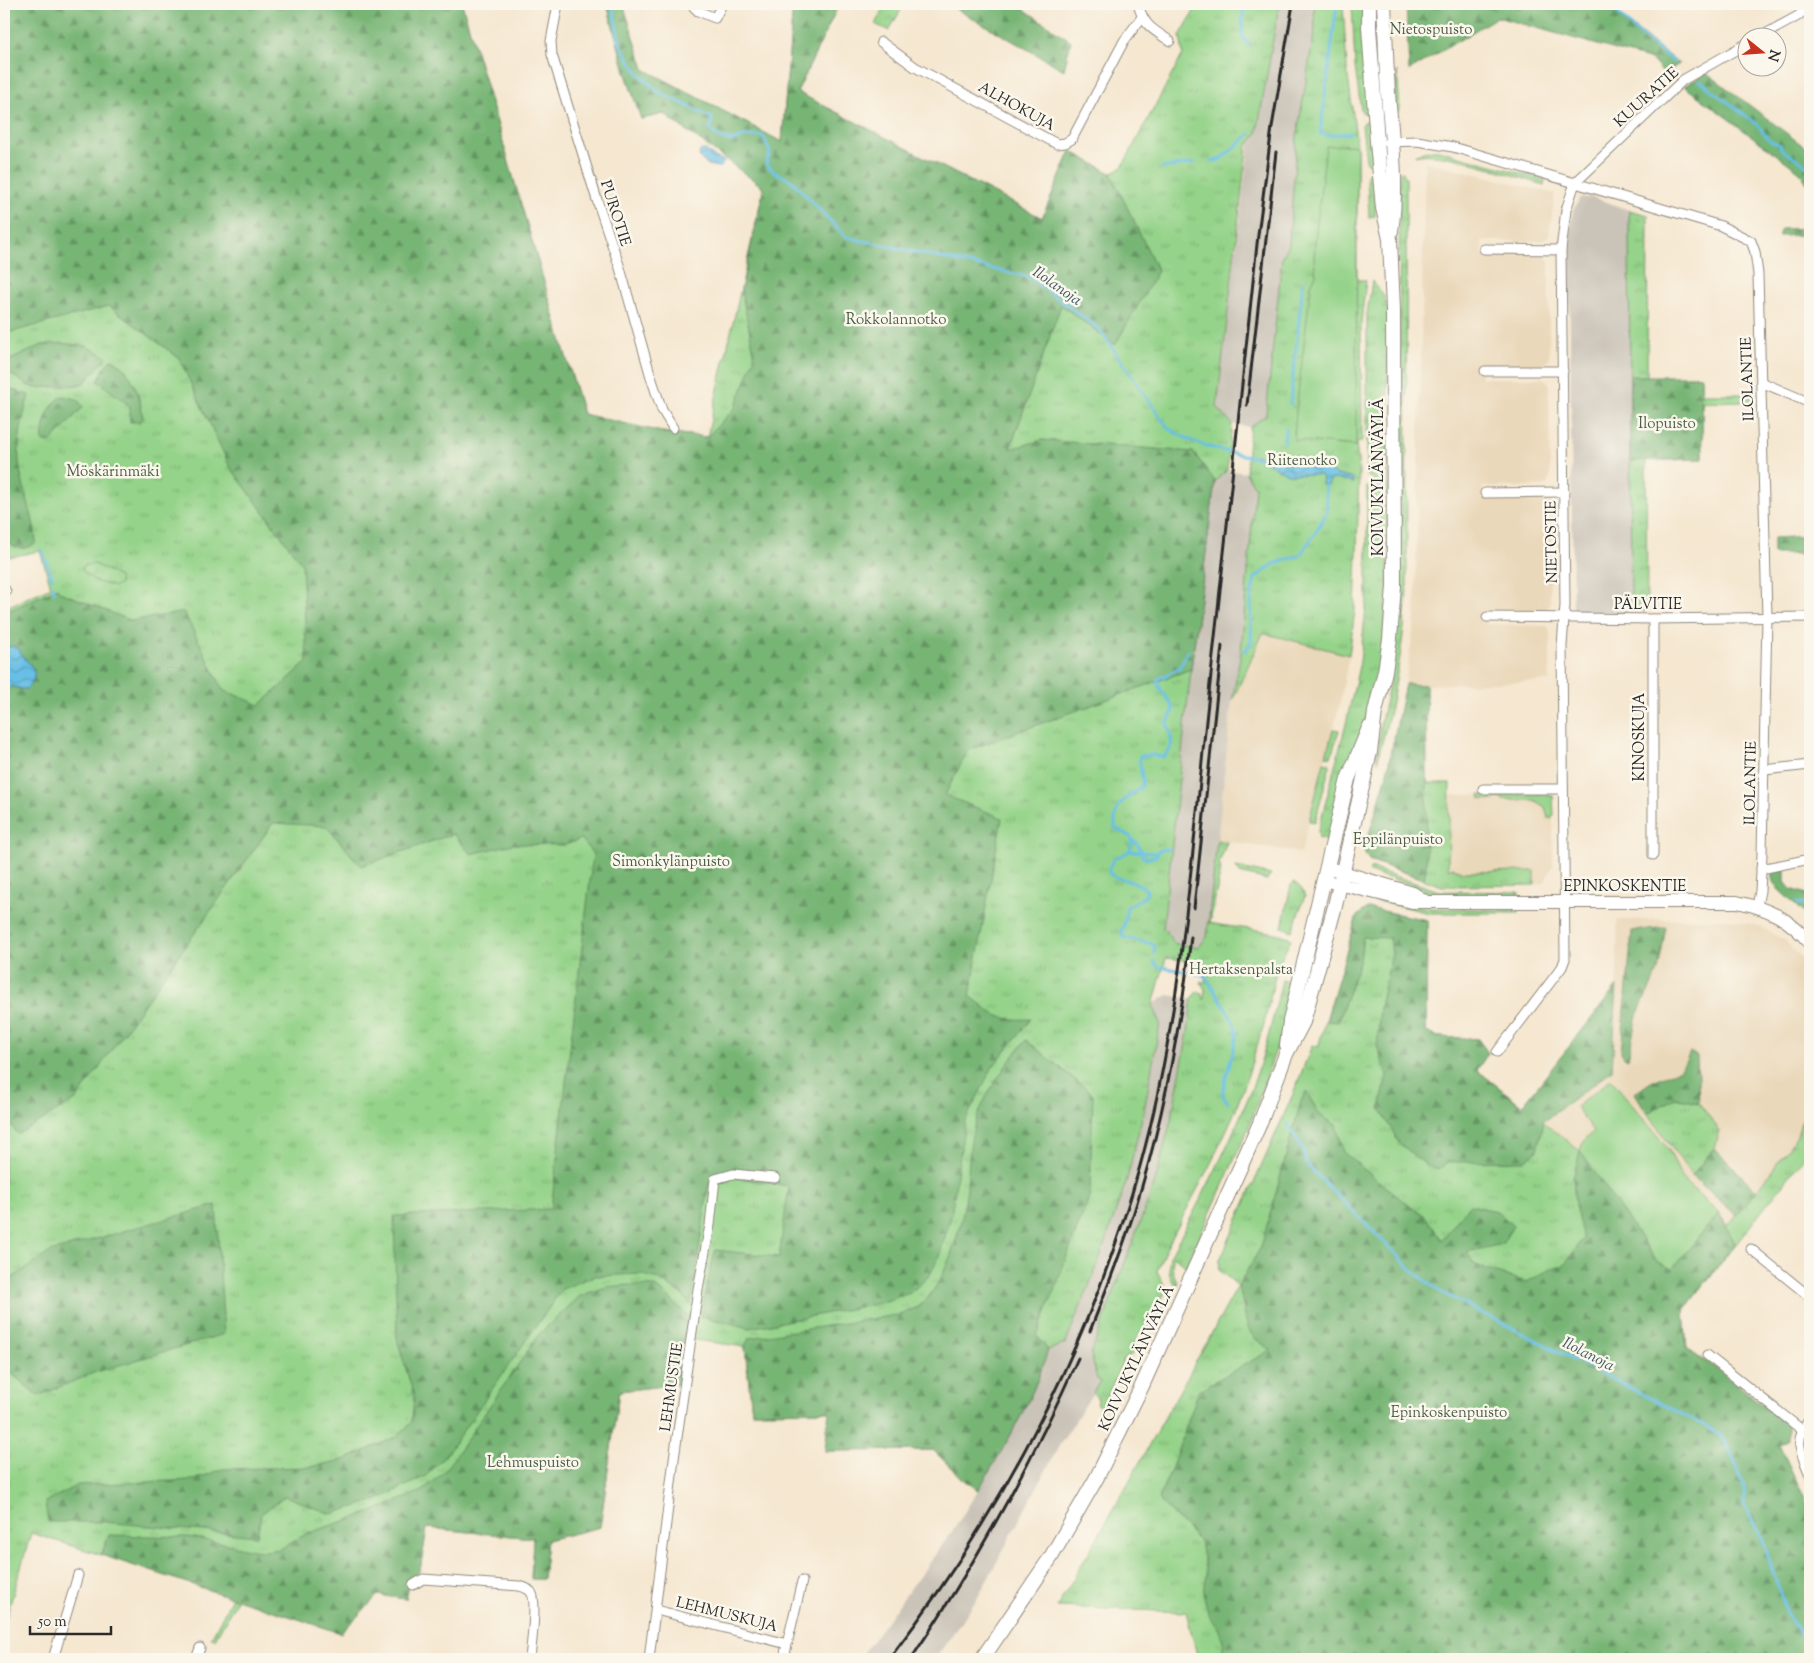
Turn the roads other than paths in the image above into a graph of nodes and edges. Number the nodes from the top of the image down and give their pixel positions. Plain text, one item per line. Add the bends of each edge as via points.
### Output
1 (558, 4) edge
2 (691, 4) edge
3 (722, 4) edge
4 (1138, 4) edge
5 (1369, 4) edge
6 (1384, 4) edge
7 (1810, 5) edge
8 (1142, 17) junction
9 (1776, 28) edge
10 (1170, 41) dead end
11 (881, 42) dead end
12 (1736, 50) edge
13 (1377, 142) junction
14 (1393, 142) junction
15 (1575, 183) junction
16 (1390, 239) junction
17 (1484, 249) dead end
18 (1561, 250) junction
19 (1563, 370) junction
20 (1485, 371) dead end
21 (1761, 382) junction
22 (1810, 403) edge
23 (673, 428) dead end
24 (1564, 492) junction
25 (1485, 493) dead end
26 (1766, 617) junction
27 (1810, 617) edge
28 (1487, 618) dead end
29 (1564, 618) junction
30 (1653, 619) junction
31 (1375, 712) junction
32 (1810, 765) edge
33 (1764, 770) junction
34 (1483, 789) dead end
35 (1563, 789) junction
36 (1653, 855) dead end
37 (1810, 859) edge
38 (1761, 869) junction
39 (1325, 873) junction
40 (1341, 878) junction
41 (1565, 902) junction
42 (1757, 906) junction
43 (1810, 943) edge
44 (1497, 1052) dead end
45 (1286, 1054) junction
46 (775, 1178) dead end
47 (1751, 1249) dead end
48 (1810, 1297) edge
49 (1707, 1355) dead end
50 (1810, 1419) edge
51 (1802, 1430) junction
52 (1810, 1475) edge
53 (78, 1575) dead end
54 (802, 1581) dead end
55 (413, 1585) dead end
56 (656, 1610) junction
57 (787, 1644) junction
58 (200, 1648) dead end
59 (53, 1659) edge
60 (196, 1659) edge
61 (530, 1659) edge
62 (649, 1659) edge
63 (784, 1659) edge
64 (982, 1659) edge

1 - 23 street, PUROTIE via 551,41 552,54 651,377 662,410
2 - 3 street via 698,11 715,18
4 - 8 street
5 - 13 main road, KOIVUKYLÄNVÄYLÄ
6 - 14 main road, KOIVUKYLÄNVÄYLÄ
7 - 9 street
8 - 10 street via 1147,26
8 - 11 street, ALHOKUJA via 1124,41 1072,139 1057,144 915,67
12 - 15 street, KUURATIE via 1683,80
13 - 14 street, ILOLANTIE
13 - 16 main road, KOIVUKYLÄNVÄYLÄ via 1383,208
14 - 15 street, ILOLANTIE via 1439,144
14 - 16 main road, KOIVUKYLÄNVÄYLÄ via 1395,208
15 - 18 street, NIETOSTIE via 1566,210
15 - 21 street, ILOLANTIE via 1721,226 1751,241 1758,274
16 - 31 main road, KOIVUKYLÄNVÄYLÄ via 1394,586 1390,639
17 - 18 street
18 - 19 street, NIETOSTIE
19 - 20 street
19 - 24 street, NIETOSTIE
21 - 22 street
21 - 26 street, ILOLANTIE
24 - 25 street
24 - 29 street, NIETOSTIE
26 - 27 street, PÄLVITIE
26 - 30 street, PÄLVITIE
26 - 33 street, ILOLANTIE
28 - 29 street, PÄLVITIE
29 - 30 street, PÄLVITIE
29 - 35 street, NIETOSTIE
30 - 36 street, KINOSKUJA
31 - 39 main road, KOIVUKYLÄNVÄYLÄ via 1348,779
31 - 40 main road, KOIVUKYLÄNVÄYLÄ via 1370,752
32 - 33 street
33 - 38 street, ILOLANTIE
34 - 35 street
35 - 41 street, NIETOSTIE
37 - 38 street
38 - 42 street, ILOLANTIE
39 - 40 street, EPINKOSKENTIE
39 - 45 main road, KOIVUKYLÄNVÄYLÄ via 1290,1021
40 - 41 street, EPINKOSKENTIE via 1413,893 1426,901
40 - 45 main road, KOIVUKYLÄNVÄYLÄ via 1303,1022
41 - 42 street, EPINKOSKENTIE via 1736,902
41 - 44 street, NIETOSTIE via 1562,966
42 - 43 street, EPINKOSKENTIE via 1796,927
45 - 64 main road, KOIVUKYLÄNVÄYLÄ via 1260,1123 1118,1436 1051,1557
46 - 56 street, LEHMUSTIE via 733,1174 715,1179 675,1451
47 - 48 street
49 - 51 street
50 - 51 street
51 - 52 street via 1799,1441
53 - 59 street
54 - 57 street, LEHMUSKUJA
55 - 61 street via 423,1579 526,1588 532,1592 534,1603
56 - 57 street, LEHMUSKUJA
56 - 62 street, LEHMUSTIE
57 - 63 street
58 - 60 street

